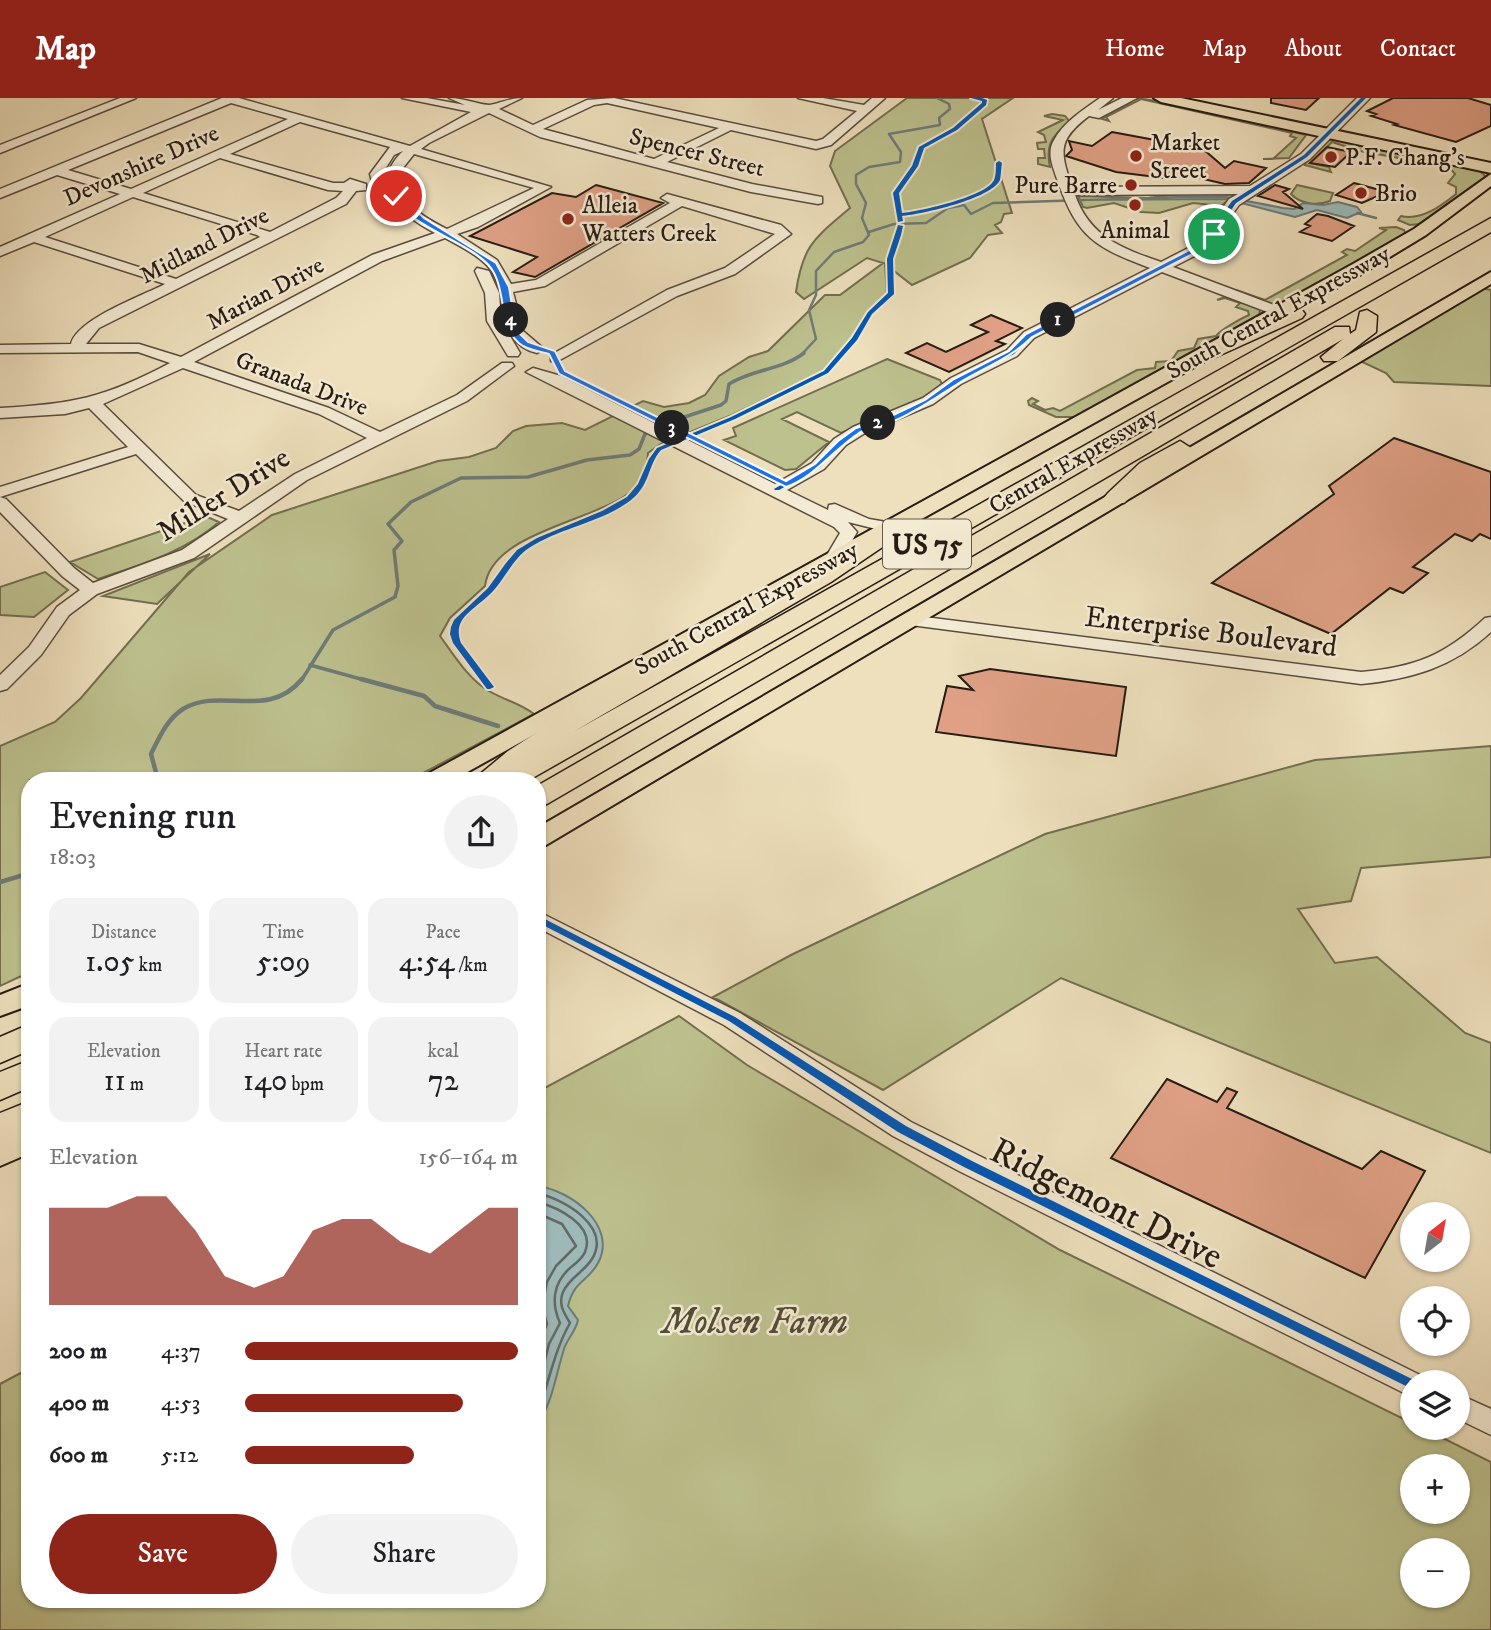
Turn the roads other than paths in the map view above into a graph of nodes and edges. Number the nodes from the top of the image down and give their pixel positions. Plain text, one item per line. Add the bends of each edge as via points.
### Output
1 (130, 98) edge
2 (265, 98) edge
3 (408, 98) edge
4 (453, 98) edge
5 (500, 98) edge
6 (516, 98) edge
7 (804, 98) edge
8 (879, 98) edge
9 (1107, 98) edge
10 (1130, 98) edge
11 (1161, 98) edge
12 (1196, 98) edge
13 (1364, 98) edge
14 (602, 99) edge
15 (252, 104) junction
16 (438, 104) junction
17 (482, 108) junction
18 (866, 109) junction
19 (300, 118) junction
20 (1324, 127) junction
21 (727, 128) junction
22 (532, 130) junction
23 (1059, 140) junction
24 (405, 147) junction
25 (0, 149) edge
26 (218, 154) junction
27 (1491, 161) edge
28 (656, 163) junction
29 (57, 171) junction
30 (1490, 178) edge
31 (391, 183) junction
32 (376, 184) junction
33 (350, 186) junction
34 (130, 193) junction
35 (0, 194) edge
36 (1243, 196) junction
37 (1070, 198) junction
38 (818, 201) dead end
39 (1491, 223) edge
40 (437, 235) junction
41 (33, 237) junction
42 (270, 238) junction
43 (1491, 243) edge
44 (0, 252) edge
45 (1431, 258) junction
46 (1161, 268) junction
47 (1487, 283) edge
48 (177, 284) junction
49 (506, 289) junction
50 (1280, 312) junction
51 (494, 316) junction
52 (1367, 316) junction
53 (605, 333) junction
54 (78, 347) junction
55 (0, 349) edge
56 (540, 349) junction
57 (1200, 357) junction
58 (510, 359) junction
59 (556, 360) junction
60 (183, 362) junction
61 (527, 372) junction
62 (462, 398) junction
63 (94, 404) junction
64 (627, 410) junction
65 (0, 413) edge
66 (381, 439) junction
67 (136, 449) junction
68 (781, 487) junction
69 (0, 492) edge
70 (1116, 498) junction
71 (0, 502) edge
72 (241, 518) junction
73 (892, 528) junction
74 (833, 560) junction
75 (91, 590) junction
76 (909, 620) junction
77 (1491, 622) edge
78 (0, 684) edge
79 (449, 772) edge
80 (497, 772) edge
81 (523, 772) edge
82 (546, 793) edge
83 (546, 834) edge
84 (546, 923) edge
85 (21, 997) edge
86 (0, 1006) edge
87 (21, 1040) edge
88 (0, 1051) edge
89 (21, 1076) edge
90 (0, 1087) edge
91 (21, 1118) edge
92 (0, 1128) edge
93 (21, 1144) edge
94 (0, 1154) edge
95 (1400, 1378) edge
96 (1470, 1412) edge
97 (1491, 1423) edge

1 - 25 street
2 - 15 street
3 - 16 street
4 - 16 street
4 - 17 street
5 - 17 street
6 - 17 street
7 - 18 street
8 - 18 street
9 - 23 street via 1070,125
10 - 23 street
11 - 20 main road
12 - 20 main road
13 - 20 street
14 - 21 street
14 - 22 street
15 - 19 street
15 - 29 street via 227,100
16 - 17 street
17 - 22 street, Spencer Street
17 - 24 street
18 - 21 street via 821,144
19 - 24 street
19 - 26 street, Devonshire Drive
20 - 27 main road
20 - 30 main road
20 - 36 street via 1289,167
21 - 28 street
22 - 28 street, Spencer Street
23 - 37 street via 1056,159
24 - 31 street
24 - 32 street via 379,168
24 - 40 street, Marian Drive via 545,187 480,221
26 - 33 street via 321,184
26 - 34 street, Devonshire Drive
28 - 38 street, Spencer Street
29 - 34 street
29 - 35 street
30 - 50 main road, South Central Expressway via 1420,232
31 - 32 street
31 - 40 street via 408,210
32 - 33 street
32 - 40 street via 396,214
33 - 42 street, Midland Drive via 341,201
34 - 41 street, Devonshire Drive
34 - 42 street via 137,200
36 - 37 street
36 - 46 street via 1205,244
37 - 46 street via 1085,228 1098,239
39 - 45 highway, Central Expressway / US 75
40 - 49 street via 493,264
40 - 51 street via 485,275
40 - 60 street, Marian Drive via 377,258
41 - 44 street, Devonshire Drive
41 - 48 street
42 - 48 street, Midland Drive
43 - 52 highway, Central Expressway / US 75
45 - 57 highway via 1386,272
45 - 81 highway, Central Expressway / US 75
46 - 50 street
46 - 68 street via 1029,335 1012,353 910,411 859,429 818,466
47 - 70 main road
48 - 54 street, Midland Drive via 86,330
49 - 53 street via 540,283 674,200 776,228 783,234 734,268 672,293
49 - 56 street via 517,335 525,344
50 - 57 main road, South Central Expressway
51 - 58 street
51 - 62 street via 489,328 496,358
52 - 70 highway via 1366,332 1147,468
52 - 82 highway, Central Expressway / US 75
53 - 56 street
53 - 59 street, Miller Drive via 565,351
54 - 55 street, Granada Drive
54 - 60 street, Granada Drive via 139,348
56 - 58 street
56 - 59 street
57 - 73 main road, South Central Expressway
58 - 61 street
58 - 62 street, Miller Drive
59 - 61 street, Miller Drive via 546,369
59 - 64 street via 565,375
60 - 63 street, Marian Drive
60 - 66 street, Granada Drive via 324,411
61 - 62 street, Miller Drive
61 - 64 street via 556,379
62 - 66 street, Miller Drive
63 - 65 street, Marian Drive
63 - 67 street
64 - 68 street
66 - 72 street, Miller Drive via 306,474
67 - 69 street
67 - 72 street via 190,498
68 - 73 street via 864,523
68 - 74 street via 847,528 846,542
70 - 76 main road
71 - 75 street
72 - 75 street, Miller Drive via 169,564
73 - 74 main road, South Central Expressway
73 - 80 highway via 837,569 602,702
74 - 79 main road, South Central Expressway
75 - 78 street, Miller Drive via 63,611 35,651
76 - 77 street, Enterprise Boulevard via 1361,678 1400,674 1447,660
76 - 83 main road
84 - 95 street, Ridgemont Drive via 732,1018 902,1129
85 - 86 main road
87 - 88 highway
89 - 90 highway
91 - 92 highway
93 - 94 main road
96 - 97 street

